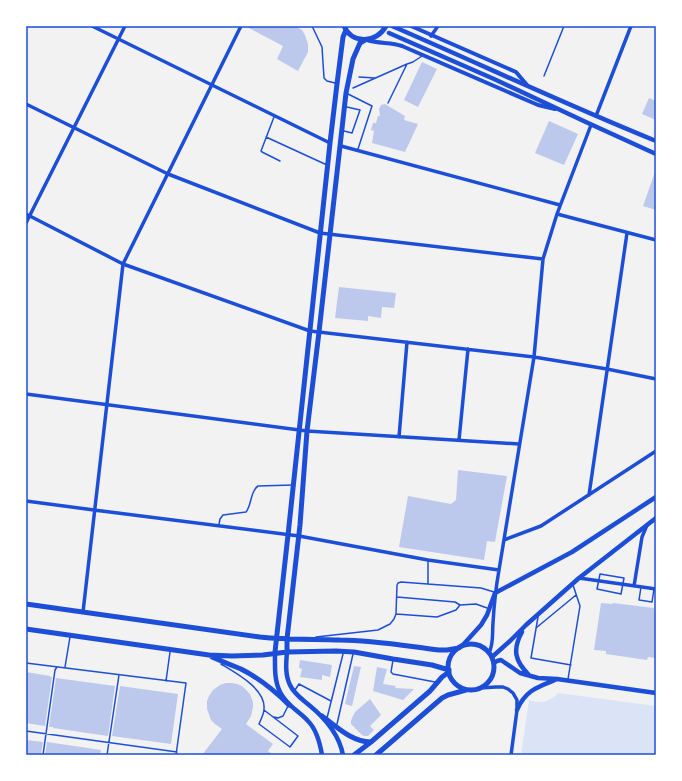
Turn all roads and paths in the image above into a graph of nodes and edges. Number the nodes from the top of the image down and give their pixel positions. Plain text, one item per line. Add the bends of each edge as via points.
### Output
1 (92, 26) edge
2 (125, 26) edge
3 (241, 26) edge
4 (312, 26) edge
5 (386, 26) edge
6 (392, 26) edge
7 (411, 26) edge
8 (438, 26) edge
9 (564, 26) edge
10 (631, 26) edge
11 (344, 28) edge
12 (389, 33) dead end
13 (431, 36) junction
14 (119, 39) junction
15 (366, 40) junction
16 (424, 55) junction
17 (407, 64) junction
18 (544, 76) dead end
19 (359, 77) dead end
20 (375, 78) junction
21 (337, 84) junction
22 (212, 85) junction
23 (528, 86) junction
24 (353, 88) dead end
25 (346, 93) junction
26 (388, 102) dead end
27 (26, 104) edge
28 (345, 106) junction
29 (560, 111) junction
30 (274, 116) junction
31 (596, 116) junction
32 (591, 125) junction
33 (74, 128) junction
34 (342, 131) junction
35 (266, 138) junction
36 (656, 141) edge
37 (330, 143) junction
38 (341, 146) junction
39 (358, 151) junction
40 (656, 154) edge
41 (280, 161) dead end
42 (327, 165) junction
43 (168, 174) junction
44 (560, 205) junction
45 (557, 214) junction
46 (28, 215) edge
47 (26, 223) edge
48 (320, 233) junction
49 (627, 233) junction
50 (330, 234) junction
51 (656, 240) edge
52 (543, 259) junction
53 (123, 264) junction
54 (310, 331) junction
55 (319, 332) junction
56 (407, 342) junction
57 (468, 349) junction
58 (534, 357) junction
59 (607, 369) junction
60 (656, 378) edge
61 (26, 394) edge
62 (106, 405) junction
63 (299, 430) junction
64 (307, 430) junction
65 (399, 437) junction
66 (458, 440) junction
67 (519, 444) junction
68 (656, 452) edge
69 (294, 485) junction
70 (589, 495) junction
71 (656, 497) edge
72 (26, 501) edge
73 (94, 510) junction
74 (656, 518) edge
75 (648, 523) junction
76 (218, 526) junction
77 (288, 535) junction
78 (299, 536) junction
79 (504, 540) junction
80 (428, 560) junction
81 (499, 570) junction
82 (579, 578) junction
83 (599, 581) junction
84 (428, 584) junction
85 (572, 585) junction
86 (623, 585) junction
87 (634, 586) junction
88 (641, 587) junction
89 (655, 589) edge
90 (495, 593) junction
91 (576, 595) junction
92 (396, 597) junction
93 (460, 604) junction
94 (27, 605) edge
95 (489, 609) junction
96 (83, 612) junction
97 (396, 614) junction
98 (538, 615) junction
99 (526, 625) junction
100 (536, 628) junction
101 (26, 629) edge
102 (70, 635) junction
103 (276, 639) junction
104 (287, 639) junction
105 (296, 639) junction
106 (461, 647) junction
107 (171, 650) junction
108 (275, 652) junction
109 (286, 652) junction
110 (344, 652) junction
111 (354, 652) junction
112 (490, 655) junction
113 (209, 656) junction
114 (393, 659) junction
115 (26, 662) edge
116 (494, 663) junction
117 (571, 665) junction
118 (57, 667) junction
119 (65, 668) junction
120 (449, 671) junction
121 (119, 675) junction
122 (530, 676) junction
123 (557, 679) junction
124 (166, 681) junction
125 (568, 681) junction
126 (437, 682) junction
127 (480, 688) junction
128 (468, 690) junction
129 (294, 691) junction
130 (656, 693) edge
131 (332, 701) junction
132 (289, 705) junction
133 (264, 710) junction
134 (517, 710) junction
135 (322, 716) junction
136 (274, 717) junction
137 (327, 720) junction
138 (336, 726) junction
139 (26, 731) edge
140 (46, 734) junction
141 (109, 742) junction
142 (370, 742) junction
143 (176, 752) junction
144 (44, 755) edge
145 (107, 755) edge
146 (176, 755) edge
147 (322, 755) edge
148 (343, 755) edge
149 (354, 755) edge
150 (376, 755) edge
151 (511, 755) edge

1 - 14 street
2 - 14 street
3 - 22 street
4 - 21 lane via 322,47 324,78
5 - 15 main road via 379,35
6 - 23 main road
7 - 13 street
8 - 13 street
9 - 18 lane
10 - 31 street
11 - 15 main road via 351,36
11 - 21 main road
12 - 29 main road
13 - 23 street via 516,72
14 - 22 street
14 - 33 street
15 - 16 street via 396,44
15 - 25 main road via 360,44 353,59
16 - 17 lane
16 - 29 street via 538,105
17 - 20 lane
17 - 26 lane
19 - 20 lane
20 - 24 lane
21 - 37 main road
22 - 30 street
22 - 43 street
23 - 31 main road
25 - 28 main road
25 - 39 lane via 372,106
27 - 33 street
28 - 34 main road
28 - 34 lane via 360,110 352,133
29 - 32 main road
30 - 35 lane
30 - 37 street
31 - 36 main road
32 - 40 main road
32 - 44 street
33 - 43 street
33 - 46 street
34 - 38 main road
35 - 41 lane via 261,151
35 - 42 lane
37 - 42 main road
38 - 39 street
38 - 50 main road
39 - 44 street
42 - 48 main road
43 - 48 street
43 - 53 street
44 - 45 street
45 - 49 street
45 - 52 street
46 - 47 street
46 - 53 street
48 - 50 street
48 - 54 main road
49 - 51 street
49 - 59 street
50 - 52 street
50 - 55 main road
52 - 58 street
53 - 54 street
53 - 62 street
54 - 55 street
54 - 63 main road
55 - 56 street
55 - 64 main road
56 - 57 street
56 - 65 street
57 - 58 street
57 - 66 street
58 - 59 street
58 - 67 street
59 - 60 street
59 - 70 street
61 - 62 street
62 - 63 street
62 - 73 street
63 - 64 street
63 - 69 main road
64 - 65 street
64 - 78 main road
65 - 66 street
66 - 67 street
67 - 79 street
68 - 70 street
69 - 76 lane via 258,486 254,489 246,512 223,516
69 - 77 main road
70 - 79 street via 541,526
71 - 90 main road via 572,552
72 - 73 street
73 - 76 street
73 - 96 street
74 - 75 main road
75 - 82 main road
75 - 87 street via 642,537
76 - 77 street
77 - 78 street
77 - 103 main road
78 - 80 street
78 - 104 main road
79 - 81 street
80 - 81 street
80 - 84 lane
81 - 90 street
82 - 83 street
82 - 85 main road
83 - 86 street
83 - 86 lane via 600,574 624,578
83 - 86 lane via 597,589 622,594
84 - 90 lane via 481,588
84 - 92 lane via 398,583
85 - 91 lane
85 - 98 main road
86 - 87 street
87 - 88 street
88 - 89 street
88 - 89 lane via 639,600 652,602
90 - 95 main road
90 - 112 street
91 - 100 lane
91 - 117 lane via 580,606
92 - 93 lane
92 - 97 lane
93 - 95 lane via 476,604
93 - 97 lane via 456,610 437,617
94 - 96 main road
95 - 106 main road via 481,625
96 - 103 main road
97 - 105 lane via 390,624 378,630
98 - 99 main road
98 - 100 lane
99 - 112 main road
99 - 122 main road via 517,643 516,652 517,660
100 - 117 lane via 531,658
101 - 102 main road
102 - 107 main road
102 - 119 lane
103 - 104 main road
103 - 108 main road
104 - 105 main road
104 - 109 main road
105 - 106 main road via 367,641 439,650
106 - 112 main road via 477,645
106 - 120 main road via 451,657
107 - 113 main road
107 - 124 lane
108 - 109 main road
108 - 113 main road
108 - 132 main road via 276,680
109 - 110 main road
109 - 129 main road via 286,671
110 - 111 main road
110 - 131 lane
111 - 114 main road
111 - 138 lane
112 - 116 main road
113 - 132 main road via 254,677
113 - 133 lane via 257,690 264,703
114 - 120 main road via 432,665
114 - 126 lane via 393,674
115 - 118 lane
116 - 122 main road via 501,660 520,673
116 - 127 main road via 491,678
117 - 125 lane
118 - 119 lane
118 - 140 lane
119 - 121 lane
120 - 126 main road
120 - 128 main road via 457,685
121 - 124 lane
121 - 141 lane
122 - 123 main road
123 - 125 main road
123 - 134 main road via 531,691
124 - 143 lane via 186,683
125 - 130 main road
126 - 142 main road via 430,691
127 - 128 main road
127 - 134 street via 496,686 508,689 517,700
128 - 150 main road via 442,698
129 - 131 lane via 299,684
129 - 135 main road
131 - 137 lane
132 - 136 lane via 283,716
132 - 147 main road via 308,721 314,730
133 - 136 lane
133 - 136 lane via 259,724 290,747 298,736
134 - 151 street
135 - 137 main road
135 - 148 main road via 342,747
137 - 138 main road
138 - 142 main road via 355,740
139 - 140 lane
140 - 141 lane
140 - 144 lane
141 - 143 lane
141 - 145 lane
142 - 149 main road
143 - 146 lane

